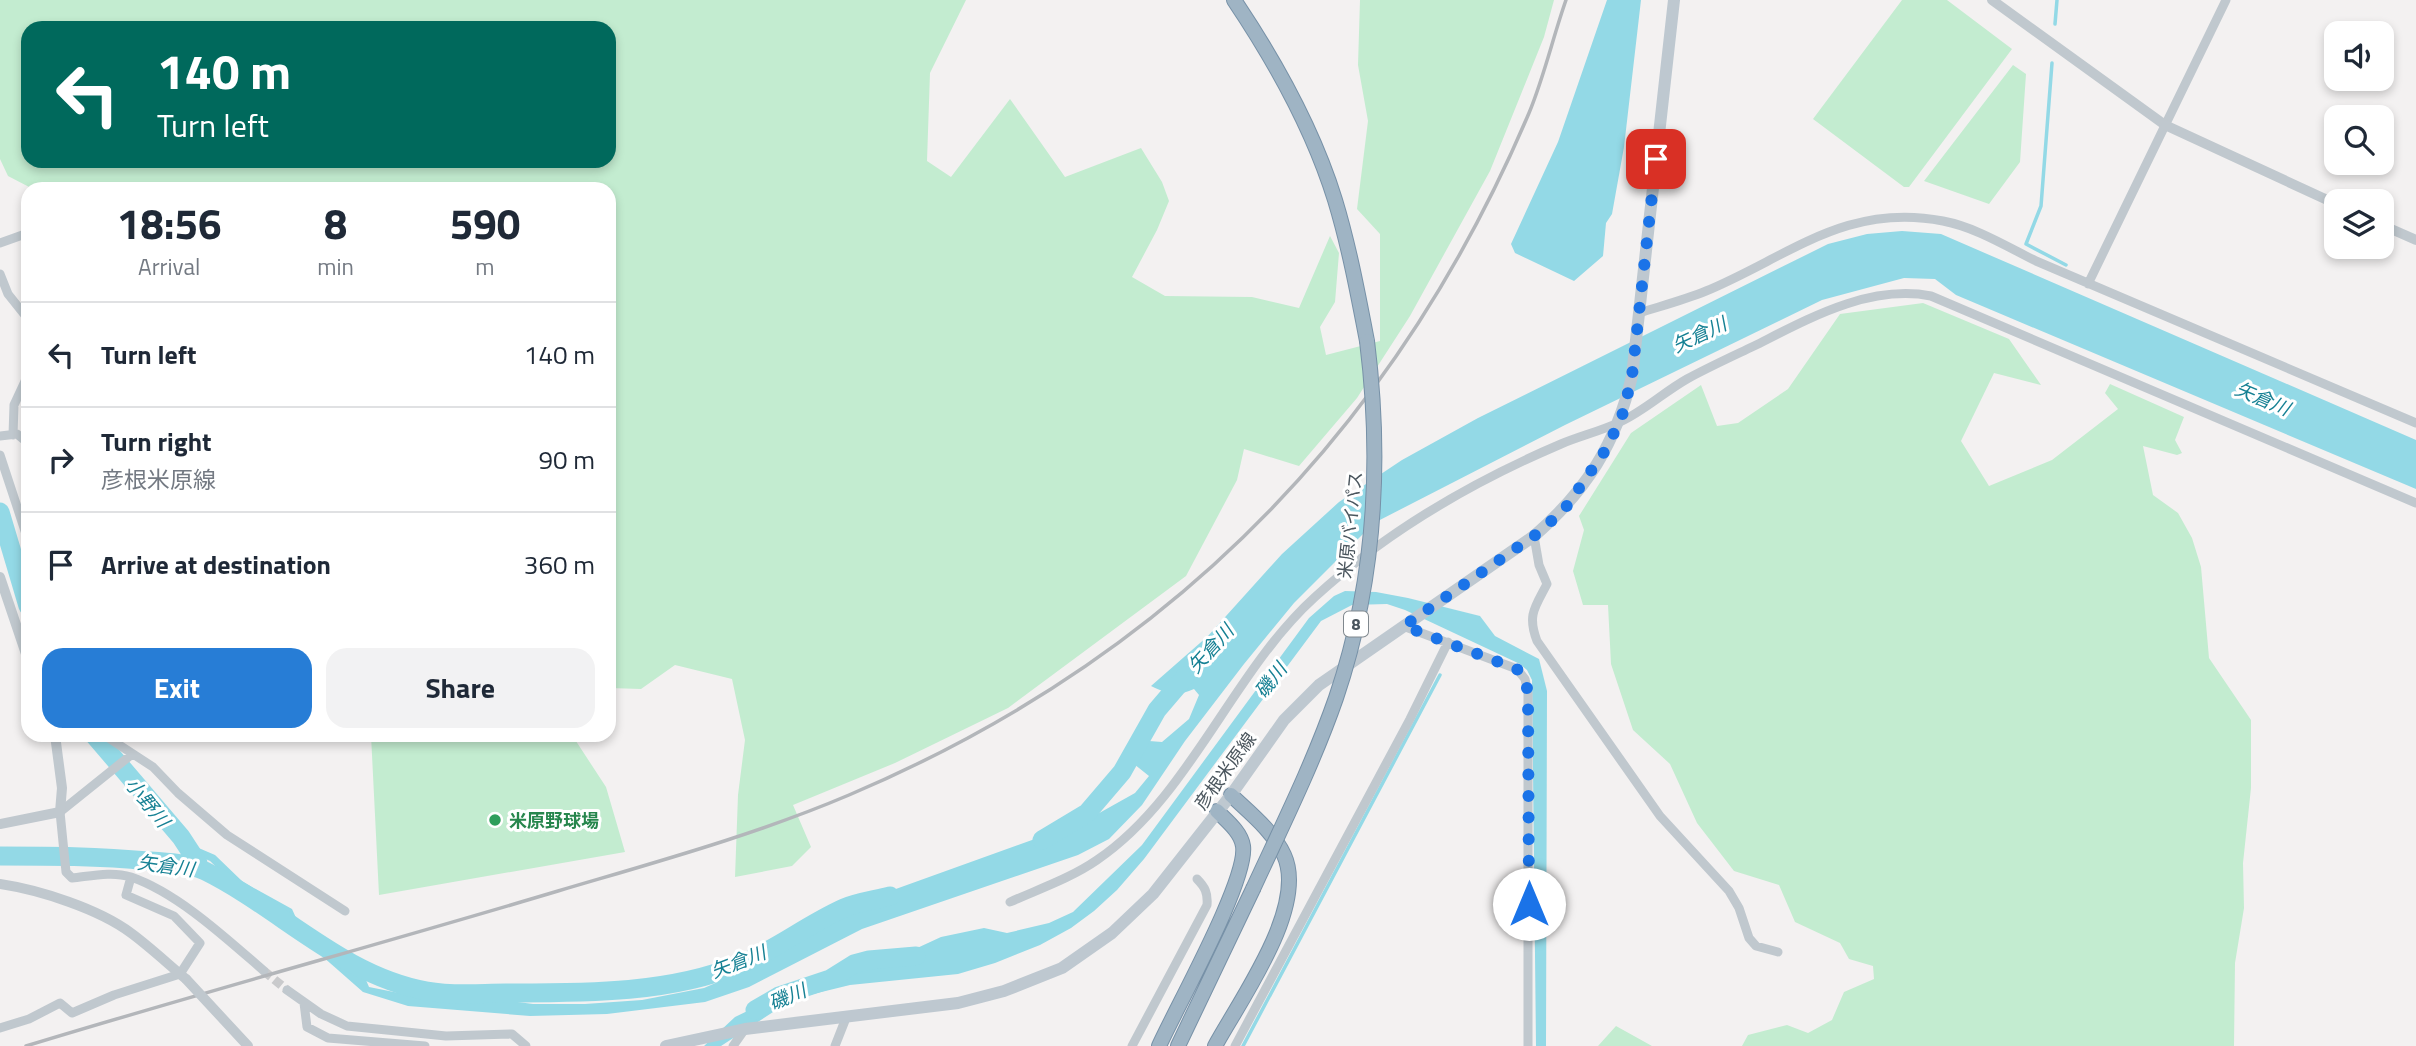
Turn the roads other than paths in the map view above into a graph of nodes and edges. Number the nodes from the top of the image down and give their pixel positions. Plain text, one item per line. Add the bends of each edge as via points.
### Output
1 (1234, 0) edge
2 (1674, 0) edge
3 (1992, 0) edge
4 (2226, 0) edge
5 (2165, 125) junction
6 (2324, 198) edge
7 (2394, 230) edge
8 (21, 236) edge
9 (2416, 240) edge
10 (0, 243) edge
11 (0, 274) edge
12 (2088, 284) junction
13 (21, 309) edge
14 (1639, 319) junction
15 (21, 390) edge
16 (1621, 418) junction
17 (2416, 423) edge
18 (13, 435) junction
19 (0, 436) edge
20 (21, 437) edge
21 (0, 455) edge
22 (2416, 503) edge
23 (21, 519) edge
24 (1534, 536) junction
25 (0, 577) edge
26 (1408, 623) junction
27 (21, 639) edge
28 (1448, 642) junction
29 (56, 742) edge
30 (113, 742) edge
31 (131, 755) junction
32 (1231, 795) junction
33 (1217, 811) junction
34 (60, 812) junction
35 (0, 824) edge
36 (131, 877) junction
37 (1196, 879) dead end
38 (0, 884) edge
39 (1010, 902) dead end
40 (345, 911) dead end
41 (1778, 952) dead end
42 (264, 971) tunnel mouth
43 (183, 976) junction
44 (287, 990) tunnel mouth
45 (304, 1003) junction
46 (846, 1018) junction
47 (0, 1028) edge
48 (745, 1029) junction
49 (247, 1046) edge
50 (425, 1046) edge
51 (526, 1046) edge
52 (666, 1046) edge
53 (733, 1046) edge
54 (835, 1046) edge
55 (1132, 1046) edge
56 (1159, 1046) edge
57 (1178, 1046) edge
58 (1215, 1046) edge
59 (1236, 1046) edge
60 (1528, 1046) edge

1 - 57 highway, 米原バイパス / 8, bridge via 1303,120 1335,198 1367,341 1374,403 1374,506 1355,630 1336,697 1310,766
2 - 14 main road, 彦根米原線
3 - 5 street
4 - 5 street
5 - 6 street
5 - 12 street
7 - 9 street
8 - 10 street
11 - 13 street
12 - 14 street via 1945,221 1891,217 1848,223
12 - 17 street
14 - 16 main road, 彦根米原線
15 - 18 street via 14,405
16 - 22 street via 1802,322 1842,305 1911,292 1950,303
16 - 24 main road, 彦根米原線 via 1581,490
16 - 39 street via 1504,471 1393,533 1315,596 1284,628 1176,780 1130,832 1088,865
18 - 19 street
18 - 20 street
21 - 23 street
24 - 26 main road, 彦根米原線
24 - 41 street via 1547,584 1532,613 1537,641 1660,816 1729,891 1749,938 1756,946
25 - 27 street
26 - 28 street
26 - 32 main road, 彦根米原線 via 1319,685 1284,720
28 - 59 street
28 - 60 street via 1517,669 1528,693
29 - 34 street
30 - 31 street
31 - 34 street
31 - 40 street via 153,767 227,835
32 - 33 main road, 彦根米原線
32 - 58 highway via 1268,830 1284,855 1290,889 1279,928
33 - 46 main road, 彦根米原線 via 1153,894 1112,933 1062,968 958,1003
33 - 56 highway via 1243,845 1239,877
34 - 35 street
34 - 36 street via 66,872 72,878
36 - 42 street via 181,904
36 - 43 street via 126,895 174,916 200,943
37 - 55 street via 1205,886 1207,905
38 - 43 street via 73,903 129,931
43 - 47 street via 114,995 72,1013 60,1003
43 - 49 street, bridge
44 - 45 street
45 - 50 street via 307,1027 328,1038
45 - 51 street via 347,1026 446,1036 512,1034
46 - 48 main road, 彦根米原線
46 - 54 street
48 - 52 main road, 彦根米原線
48 - 53 street

